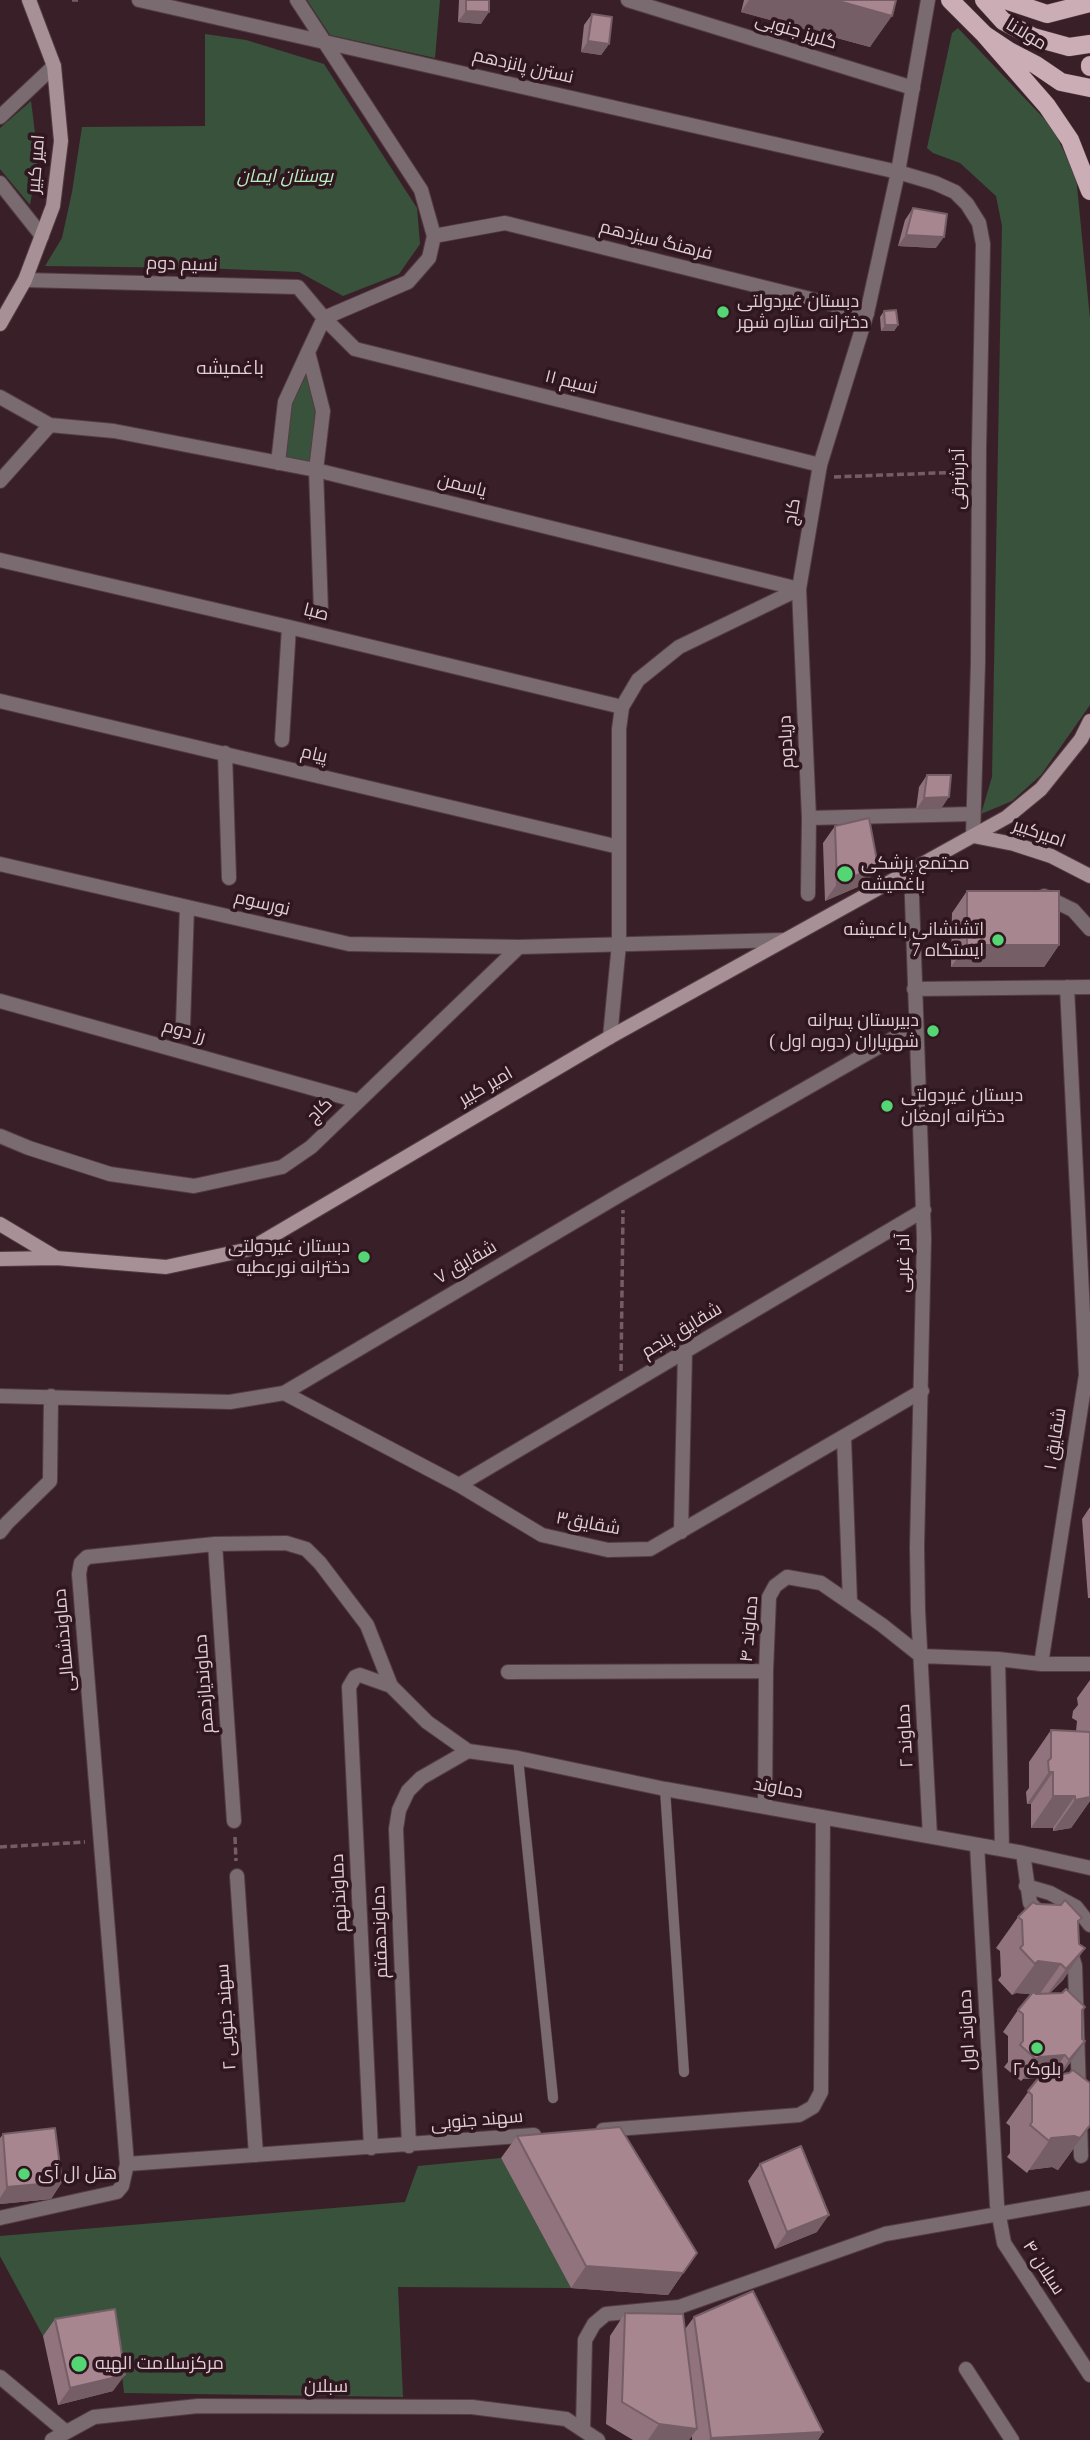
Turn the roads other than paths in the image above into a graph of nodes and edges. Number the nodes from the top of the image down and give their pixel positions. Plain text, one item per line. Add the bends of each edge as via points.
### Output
1 (29, 0) edge
2 (139, 0) edge
3 (297, 0) edge
4 (628, 0) edge
5 (929, 0) edge
6 (950, 0) edge
7 (984, 0) edge
8 (1005, 0) edge
9 (1090, 3) edge
10 (985, 35) junction
11 (323, 42) junction
12 (1090, 44) edge
13 (54, 66) junction
14 (913, 88) junction
15 (1090, 88) edge
16 (0, 117) edge
17 (898, 172) junction
18 (0, 183) edge
19 (1090, 191) edge
20 (42, 236) junction
21 (434, 236) junction
22 (25, 280) junction
23 (867, 313) junction
24 (324, 318) junction
25 (0, 324) edge
26 (308, 352) junction
27 (0, 397) edge
28 (50, 425) junction
29 (278, 463) junction
30 (316, 470) junction
31 (819, 471) junction
32 (0, 481) edge
33 (0, 560) edge
34 (799, 589) junction
35 (321, 611) dead end
36 (289, 626) junction
37 (0, 701) edge
38 (622, 707) junction
39 (1090, 721) edge
40 (282, 740) dead end
41 (225, 753) junction
42 (972, 814) junction
43 (809, 818) junction
44 (973, 836) junction
45 (619, 847) junction
46 (0, 864) edge
47 (911, 870) junction
48 (1090, 876) edge
49 (229, 878) dead end
50 (808, 894) dead end
51 (1034, 894) edge
52 (187, 907) junction
53 (1090, 929) edge
54 (784, 940) junction
55 (619, 944) junction
56 (519, 947) junction
57 (1090, 986) edge
58 (1067, 987) junction
59 (914, 989) junction
60 (0, 1001) edge
61 (183, 1026) dead end
62 (915, 1026) junction
63 (610, 1037) junction
64 (358, 1101) junction
65 (0, 1136) edge
66 (924, 1210) junction
67 (0, 1224) edge
68 (56, 1258) junction
69 (0, 1259) edge
70 (685, 1352) junction
71 (922, 1391) junction
72 (284, 1393) junction
73 (0, 1396) edge
74 (51, 1396) junction
75 (844, 1437) junction
76 (459, 1485) junction
77 (0, 1532) edge
78 (681, 1532) junction
79 (215, 1544) junction
80 (850, 1602) junction
81 (942, 1655) dead end
82 (921, 1656) junction
83 (998, 1659) junction
84 (1041, 1664) junction
85 (1090, 1664) edge
86 (766, 1671) junction
87 (508, 1672) dead end
88 (391, 1686) junction
89 (468, 1751) junction
90 (518, 1758) junction
91 (665, 1789) junction
92 (765, 1807) junction
93 (823, 1816) junction
94 (234, 1821) road end
95 (930, 1836) junction
96 (977, 1845) junction
97 (1002, 1849) junction
98 (1023, 1853) junction
99 (1088, 1864) edge
100 (237, 1876) road end
101 (1026, 1886) junction
102 (1090, 1925) edge
103 (684, 2071) dead end
104 (553, 2098) dead end
105 (591, 2131) edge
106 (549, 2134) edge
107 (409, 2146) junction
108 (371, 2148) junction
109 (256, 2155) junction
110 (1081, 2156) edge
111 (127, 2164) junction
112 (1090, 2198) edge
113 (999, 2213) junction
114 (0, 2218) edge
115 (966, 2369) dead end
116 (1090, 2375) edge
117 (0, 2377) edge
118 (583, 2430) junction
119 (66, 2432) junction
120 (52, 2440) edge
121 (598, 2440) edge
122 (1012, 2440) edge

1 - 13 main road, امیر کبیر
2 - 11 street, نسترن پانزدهم
3 - 11 street
4 - 14 street, گلریز جنوبی
5 - 14 street, کاج
6 - 10 main road, مولانا
7 - 12 main road, مولانا via 1003,21 1033,37 1069,47
8 - 9 main road via 1047,14
10 - 15 main road, مولانا via 1061,82
10 - 19 main road via 1055,117 1070,140
11 - 17 street, نسترن پانزدهم
11 - 21 street via 421,190
13 - 16 street
13 - 20 main road, امیر کبیر via 61,141 53,206
14 - 17 street, کاج
17 - 23 street, کاج
17 - 42 street, آذرشرقی via 955,192 979,223 983,244
18 - 20 street
20 - 22 main road, امیر کبیر
21 - 23 street, فرهنگ سیزدهم via 505,223
21 - 24 street via 429,258 408,282
22 - 24 street, نسیم دوم via 298,287
22 - 25 main road, امیر کبیر
23 - 31 street, کاج
24 - 26 street
24 - 31 street, نسیم ۱۱ via 355,349
26 - 29 street via 285,402
26 - 30 street via 323,411
27 - 28 street
28 - 29 street, یاسمن via 114,431
28 - 32 street
29 - 30 street, یاسمن
30 - 34 street, یاسمن
30 - 35 street
31 - 34 street, کاج
33 - 36 street, صبا
34 - 38 street via 679,647 638,680
34 - 43 street, دریادوم
36 - 38 street, صبا
36 - 40 street
37 - 41 street, پیام
38 - 45 street
39 - 44 main road, امیر کبیر via 1041,789 1007,817
41 - 45 street, پیام
41 - 49 street
42 - 43 street
42 - 44 street, آذرشرقی
43 - 50 street, دریادوم
44 - 47 main road, امیر کبیر
44 - 48 main road, امیرکبیر via 1051,856
45 - 55 street
46 - 52 street, نورسوم
47 - 54 main road, امیر کبیر
47 - 59 street, آذر غربی
51 - 53 street via 1073,910
52 - 56 street, نورسوم via 349,944
52 - 61 street
54 - 55 street
54 - 63 main road, امیر کبیر
55 - 56 street
55 - 63 street
56 - 64 street, کاج
57 - 58 street
58 - 59 street
58 - 84 street, شقایق ۱ via 1086,1375
59 - 62 street, آذر غربی
60 - 64 street, رز دوم
62 - 66 street, آذر غربی
62 - 72 street, شقایق ۷
63 - 68 main road, امیر کبیر via 250,1249 166,1267
64 - 65 street, کاج via 311,1147 282,1167 194,1186 110,1174
66 - 70 street, شقایق پنجم
66 - 71 street, آذر غربی
67 - 68 main road, امیر کبیر
68 - 69 main road
70 - 76 street, شقایق پنجم
70 - 78 street
71 - 75 street, شقایق۳
71 - 82 street, آذر غربی via 917,1547
72 - 74 street, شقایق ۷ via 230,1402
72 - 76 street, شقایق۳
73 - 74 street, شقایق ۷
74 - 77 street via 50,1480
75 - 78 street, شقایق۳
75 - 80 street
76 - 78 street, شقایق۳ via 542,1535 608,1550 650,1549
79 - 88 street, دماوندشمالی via 286,1543 306,1549 367,1625
79 - 94 street, دماوندیازدهم
79 - 111 street, دماوندشمالی via 94,1555 81,1563 79,1574
80 - 82 street, دماوند ۴
80 - 86 street, دماوند ۴ via 806,1579 787,1577 775,1586 769,1597
81 - 82 street
82 - 83 street
82 - 95 street, دماوند ۲
83 - 84 street
83 - 97 street
84 - 85 street
86 - 87 street
86 - 92 street, دماوند ۴
88 - 89 street, دماوندشمالی via 428,1722
88 - 108 street, دماوندنهم via 360,1675 349,1687
89 - 90 street, دماوند
89 - 107 street, دماوندهفتم via 421,1779 408,1791 399,1810
90 - 91 street, دماوند
90 - 104 lane
91 - 92 street, دماوند
91 - 103 lane
92 - 93 street, دماوند
93 - 95 street, دماوند
93 - 105 street via 821,2092 813,2107 799,2115
95 - 96 street, دماوند
96 - 97 street, دماوند
96 - 113 street, دماوند اول
97 - 98 street, دماوند
98 - 99 street, دماوند
98 - 101 street
100 - 109 street, سهند جنوبی ۲
101 - 102 street via 1076,1907
101 - 110 street via 1030,1903 1067,1938 1075,1966
106 - 107 street, سهند جنوبی
107 - 108 street, سهند جنوبی
108 - 109 street, سهند جنوبی
109 - 111 street, سهند جنوبی
111 - 114 street via 117,2192
112 - 113 street
113 - 116 street, سبلان ۴ via 1004,2243
113 - 118 street via 885,2234 679,2307 606,2314 585,2340
115 - 122 street
117 - 119 street
118 - 119 street, سبلان via 566,2419 472,2407 198,2406 94,2417
118 - 121 street, سبلان
119 - 120 street, سبلان

